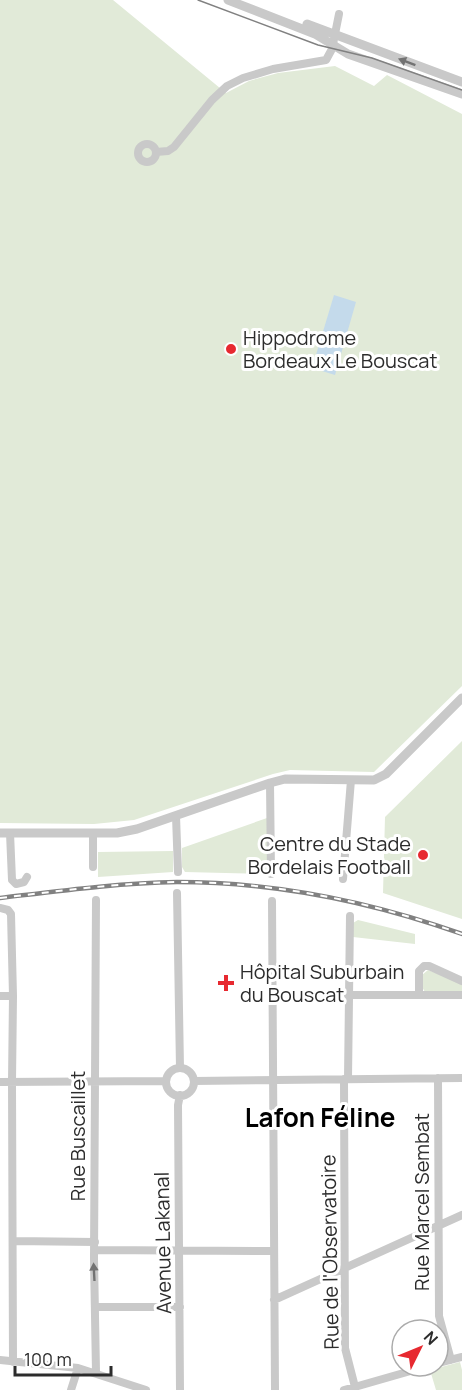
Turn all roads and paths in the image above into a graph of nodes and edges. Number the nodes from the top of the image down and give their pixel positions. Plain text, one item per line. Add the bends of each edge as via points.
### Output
1 (228, 0) edge
2 (242, 2) edge
3 (339, 14) dead end
4 (334, 39) junction
5 (462, 82) edge
6 (462, 94) edge
7 (156, 152) dead end
8 (462, 698) edge
9 (351, 780) junction
10 (270, 783) junction
11 (176, 816) junction
12 (5, 833) edge
13 (93, 834) junction
14 (93, 867) dead end
15 (178, 872) dead end
16 (271, 874) dead end
17 (27, 877) dead end
18 (343, 879) dead end
19 (177, 893) dead end
20 (96, 900) dead end
21 (272, 901) dead end
22 (0, 908) edge
23 (350, 916) dead end
24 (462, 981) edge
25 (348, 995) junction
26 (419, 995) junction
27 (462, 995) edge
28 (0, 996) edge
29 (13, 996) junction
30 (180, 1068) junction
31 (438, 1078) junction
32 (462, 1078) edge
33 (346, 1079) junction
34 (94, 1081) junction
35 (166, 1081) junction
36 (194, 1081) junction
37 (273, 1081) junction
38 (0, 1082) edge
39 (12, 1082) junction
40 (180, 1095) junction
41 (462, 1215) edge
42 (439, 1225) junction
43 (14, 1241) junction
44 (95, 1246) junction
45 (180, 1250) junction
46 (274, 1251) junction
47 (344, 1269) junction
48 (274, 1300) junction
49 (96, 1307) junction
50 (180, 1307) junction
51 (462, 1357) edge
52 (0, 1360) edge
53 (451, 1360) joint
54 (14, 1362) junction
55 (78, 1368) junction
56 (96, 1372) junction
57 (390, 1377) edge
58 (355, 1387) junction
59 (71, 1390) edge
60 (146, 1390) edge
61 (180, 1390) edge
62 (275, 1390) edge
63 (344, 1390) edge

1 - 2 street
2 - 4 street
3 - 4 street
5 -> 4 street
4 - 6 street via 348,54
4 - 7 street via 325,61 256,73 227,86 174,147
8 - 9 street via 386,774 374,780
9 - 10 street via 285,779
9 - 18 street
10 - 11 street
10 - 16 street
11 - 13 street via 127,832
11 - 15 street
12 - 13 street
12 - 17 street via 12,880 16,884
13 - 14 street
19 - 30 street
20 - 34 street, Rue Buscaillet
21 - 37 street
22 - 29 street via 11,914
23 - 25 street, Rue de l'Observatoire
24 - 26 street via 424,966 419,971
25 - 26 street
25 - 33 street, Rue de l'Observatoire
26 - 27 street
28 - 29 street
29 - 39 street
30 - 35 street via 171,1072
30 - 36 street via 190,1072
31 - 32 street
31 - 33 street
31 - 42 street, Rue Marcel Sembat
33 - 37 street
33 - 47 street, Rue de l'Observatoire
34 - 35 street
34 - 39 street
34 - 44 street, Rue Buscaillet
35 - 40 street via 170,1091
36 - 37 street
36 - 40 street via 191,1090
37 - 46 street
38 - 39 street
39 - 43 street
40 - 45 street, Avenue Lakanal
41 - 42 street
42 - 47 street
42 - 53 street, Rue Marcel Sembat via 439,1316
43 - 44 street
43 - 54 street
44 - 45 street
49 -> 44 street, Rue Buscaillet
45 - 46 street
45 - 50 street, Avenue Lakanal
46 - 48 street
47 - 48 street
47 - 58 street, Rue de l'Observatoire via 345,1348
48 - 62 street
49 - 50 street
49 - 56 street, Rue Buscaillet
50 - 61 street, Avenue Lakanal
51 - 53 street
52 - 54 street
54 - 55 street
55 - 56 street
55 - 59 street
56 - 60 street
57 - 58 street
58 - 63 street

